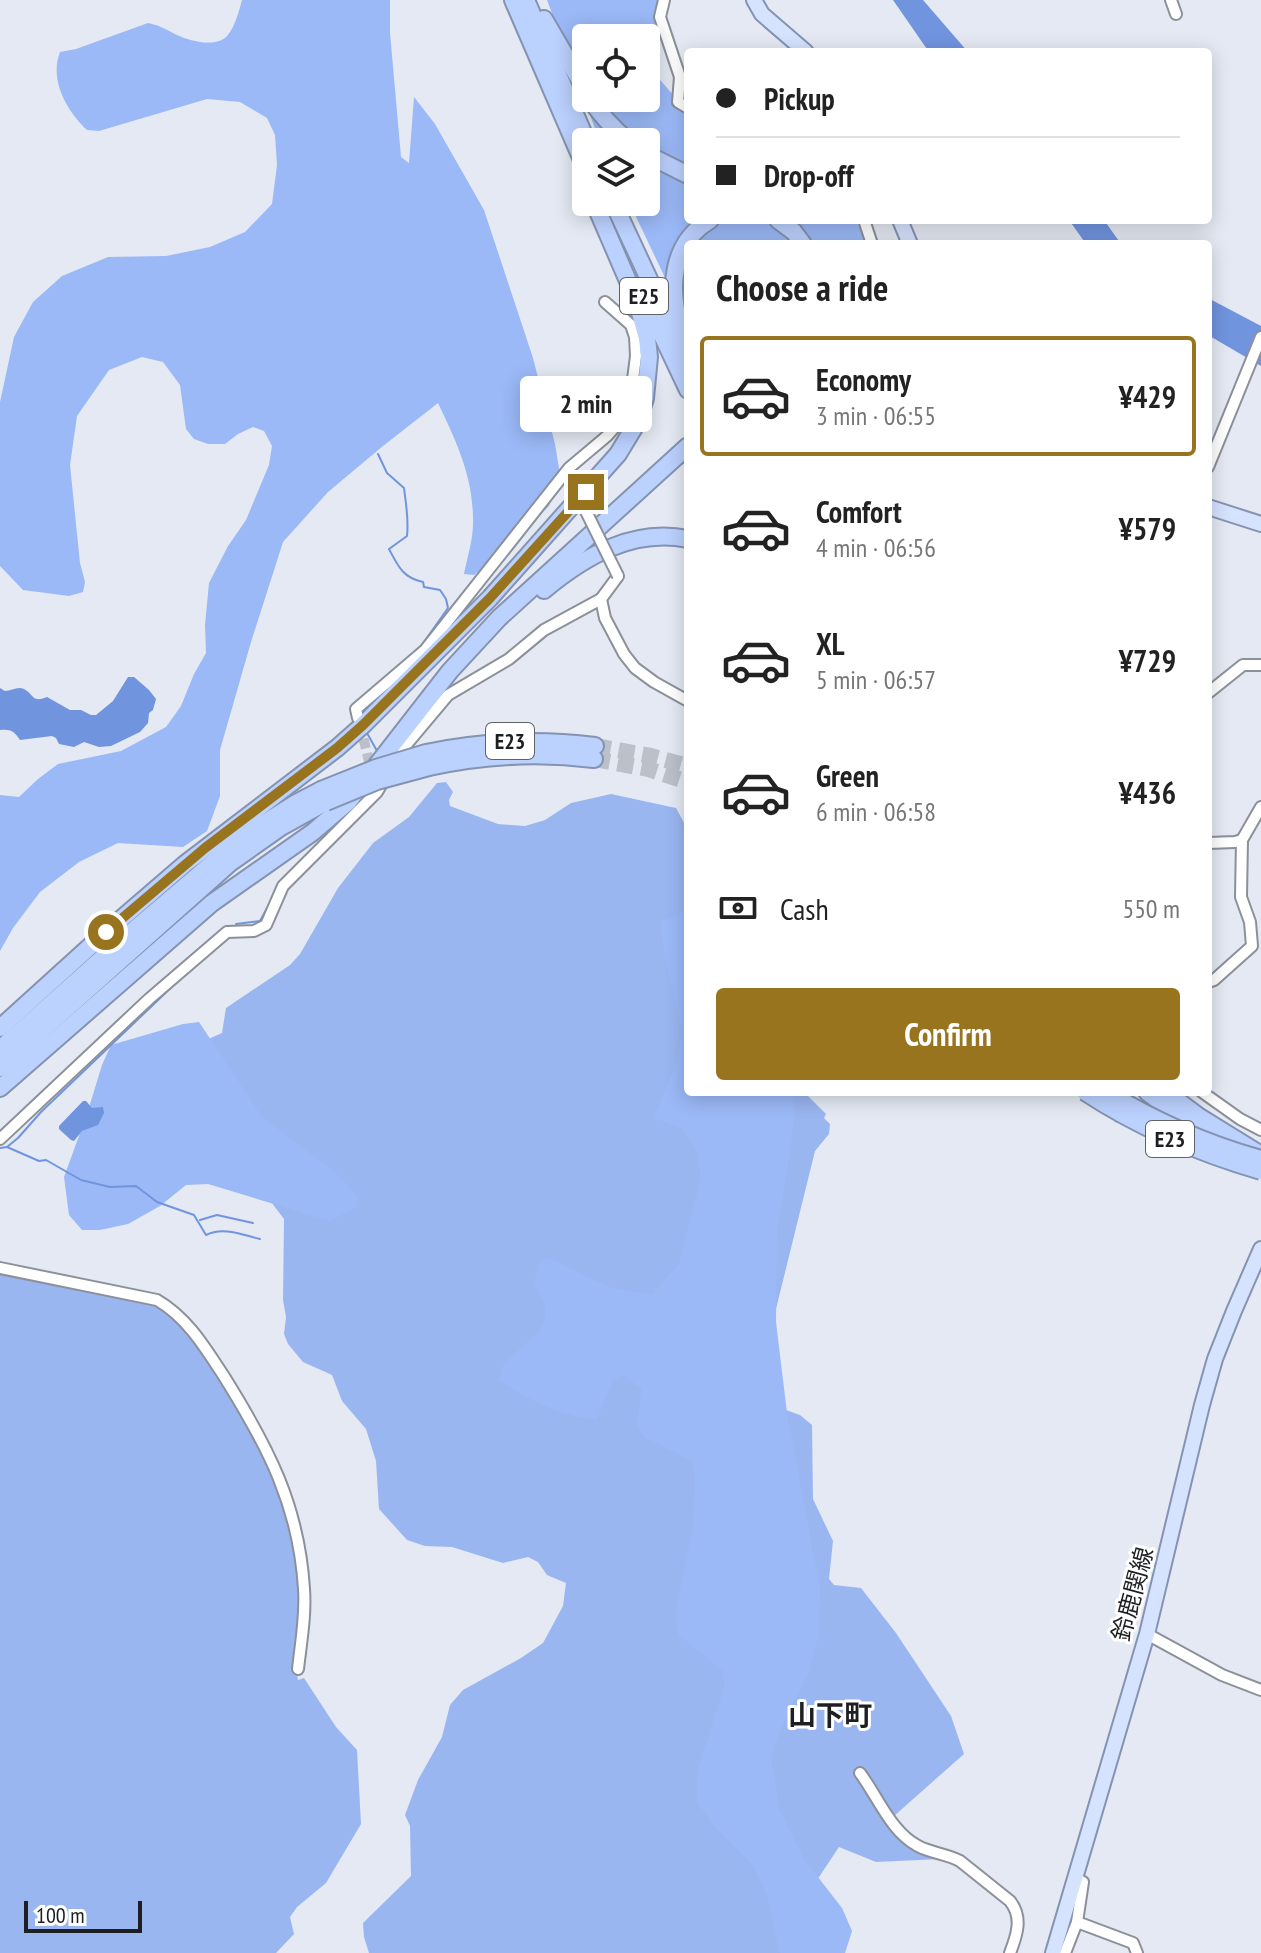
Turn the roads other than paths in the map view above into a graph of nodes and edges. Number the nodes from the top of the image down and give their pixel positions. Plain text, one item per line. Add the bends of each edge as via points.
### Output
1 (513, 0) edge
2 (526, 0) edge
3 (534, 0) edge
4 (664, 0) edge
5 (754, 0) edge
6 (1171, 0) edge
7 (1176, 14) dead end
8 (801, 48) edge
9 (572, 66) edge
10 (558, 106) junction
11 (684, 106) edge
12 (600, 112) edge
13 (581, 128) edge
14 (614, 128) edge
15 (572, 138) edge
16 (572, 151) edge
17 (660, 161) edge
18 (684, 173) edge
19 (600, 216) edge
20 (607, 216) edge
21 (620, 216) edge
22 (702, 224) edge
23 (783, 224) edge
24 (798, 224) edge
25 (687, 240) edge
26 (800, 240) edge
27 (812, 240) edge
28 (684, 246) edge
29 (605, 302) dead end
30 (684, 336) edge
31 (1261, 337) edge
32 (684, 354) edge
33 (684, 381) edge
34 (684, 436) edge
35 (684, 450) edge
36 (1212, 457) edge
37 (570, 479) dead end
38 (1212, 508) edge
39 (1261, 524) edge
40 (684, 539) edge
41 (601, 599) junction
42 (1261, 665) edge
43 (1212, 690) edge
44 (684, 699) edge
45 (421, 706) junction
46 (380, 709) junction
47 (358, 718) dead end
48 (595, 752) tunnel mouth
49 (324, 796) junction
50 (1259, 813) edge
51 (1242, 840) junction
52 (1212, 843) edge
53 (1212, 981) edge
54 (0, 1028) edge
55 (0, 1049) edge
56 (0, 1068) edge
57 (0, 1088) edge
58 (1092, 1096) edge
59 (1114, 1096) edge
60 (1152, 1096) edge
61 (1171, 1096) edge
62 (1208, 1096) edge
63 (1261, 1130) edge
64 (0, 1139) edge
65 (1261, 1157) edge
66 (1261, 1170) edge
67 (1261, 1249) edge
68 (0, 1268) edge
69 (1147, 1634) junction
70 (298, 1669) dead end
71 (1261, 1690) edge
72 (860, 1773) dead end
73 (1075, 1878) junction
74 (1077, 1922) junction
75 (1010, 1953) edge
76 (1053, 1953) edge
77 (1065, 1953) edge
78 (1137, 1953) edge

1 - 10 highway
2 - 13 highway
3 - 9 highway
4 - 11 street via 660,17 680,77 678,102
5 - 8 main road via 762,14
6 - 7 street
10 - 15 highway
10 - 16 highway
12 - 14 highway
17 - 18 highway
19 - 46 highway via 647,338 648,378 638,421 605,471
20 - 33 highway, E25
21 - 32 highway, E25
22 - 25 highway
23 - 26 highway
24 - 27 highway
28 - 30 highway via 673,288
29 - 47 street via 631,325 635,337 629,411 569,468 425,650 356,709
31 - 36 street
34 - 46 highway
35 - 45 highway via 499,618
37 - 41 street, bridge via 618,576
38 - 39 main road
40 - 45 highway via 621,543 567,571
41 - 44 street via 605,618 635,668
41 - 64 street via 544,630 509,659 448,695 376,789 283,886 266,925 227,932
42 - 43 street via 1243,665
45 - 57 highway via 328,821 212,903
46 - 54 highway via 185,864
48 - 49 highway, E23, bridge via 428,760
49 - 55 highway, E23 via 270,818 231,846
49 - 56 highway, E23 via 230,863
50 - 51 street
51 - 52 street
51 - 53 street via 1241,897 1252,946
58 - 66 highway, E23, bridge via 1201,1152
59 - 65 highway, E23, bridge via 1207,1141
60 - 66 highway
61 - 65 highway
62 - 63 street
67 - 69 main road, 鈴鹿関線 via 1215,1359
68 - 70 street via 157,1300 204,1345 264,1445 287,1497 304,1591
69 - 71 street
69 - 73 main road, 鈴鹿関線
72 - 75 street via 904,1836 921,1848 960,1861 1010,1901 1018,1922
73 - 74 street via 1083,1882
73 - 76 main road, 鈴鹿関線
74 - 77 street
74 - 78 street via 1133,1943

